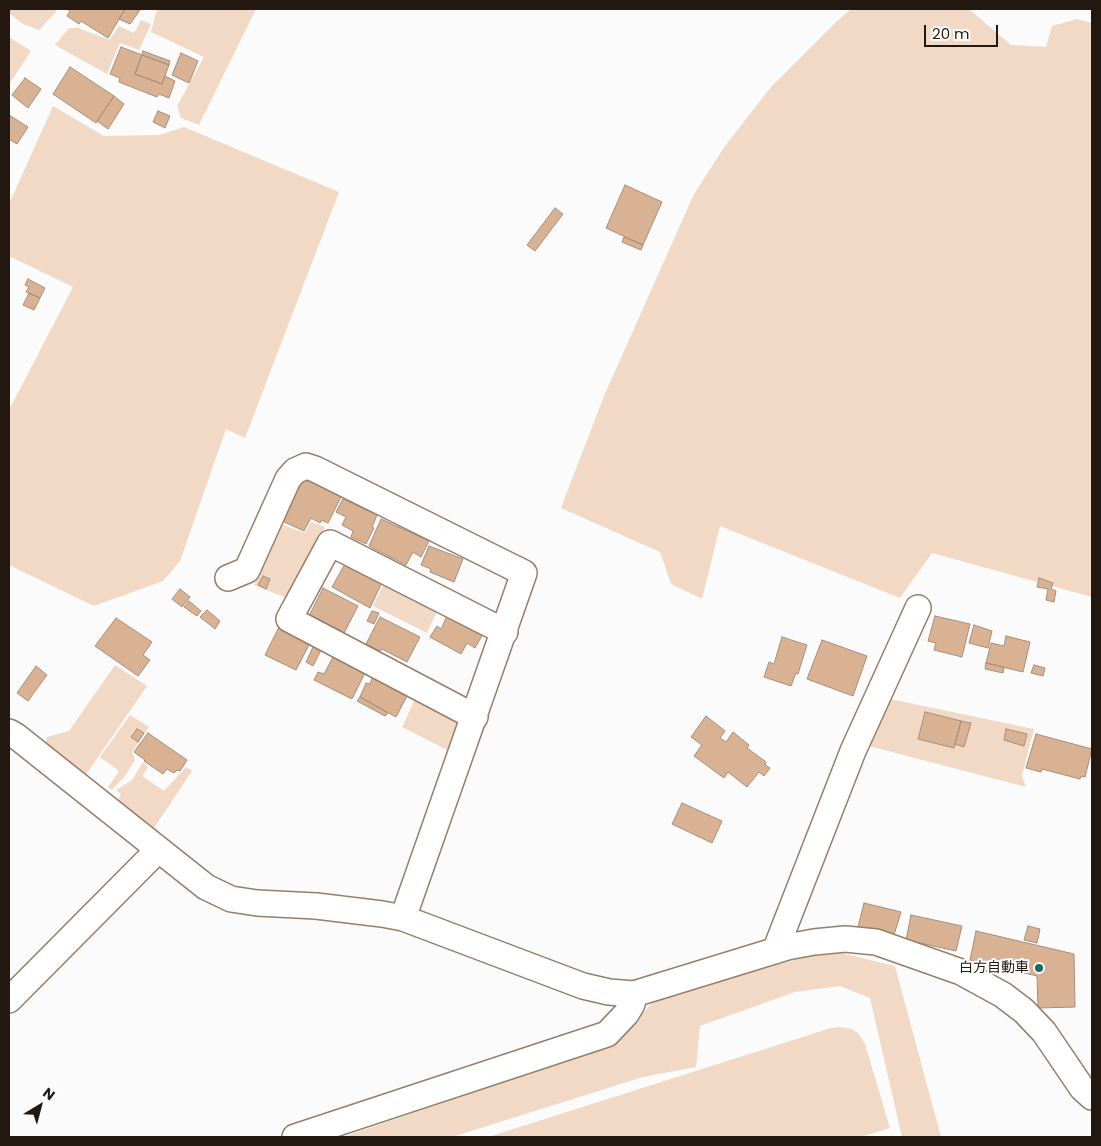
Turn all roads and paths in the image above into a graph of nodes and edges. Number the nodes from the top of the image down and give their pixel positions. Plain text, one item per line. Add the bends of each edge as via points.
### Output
1 (228, 578) dead end
2 (918, 608) dead end
3 (504, 632) junction
4 (475, 717) junction
5 (9, 732) edge
6 (158, 850) junction
7 (403, 918) junction
8 (775, 951) junction
9 (634, 994) junction
10 (9, 1000) edge
11 (1092, 1097) edge
12 (295, 1137) edge

1 - 3 street via 247,570 288,479 306,466 524,573
2 - 8 street via 853,751
3 - 4 street
3 - 4 street via 330,543 290,619
4 - 7 street
5 - 6 street
6 - 7 street via 206,888 231,899
6 - 10 street
7 - 9 street via 583,986
8 - 9 street
8 - 11 street via 845,939 876,942 961,972 1024,1010
9 - 12 street via 626,1014 607,1034

